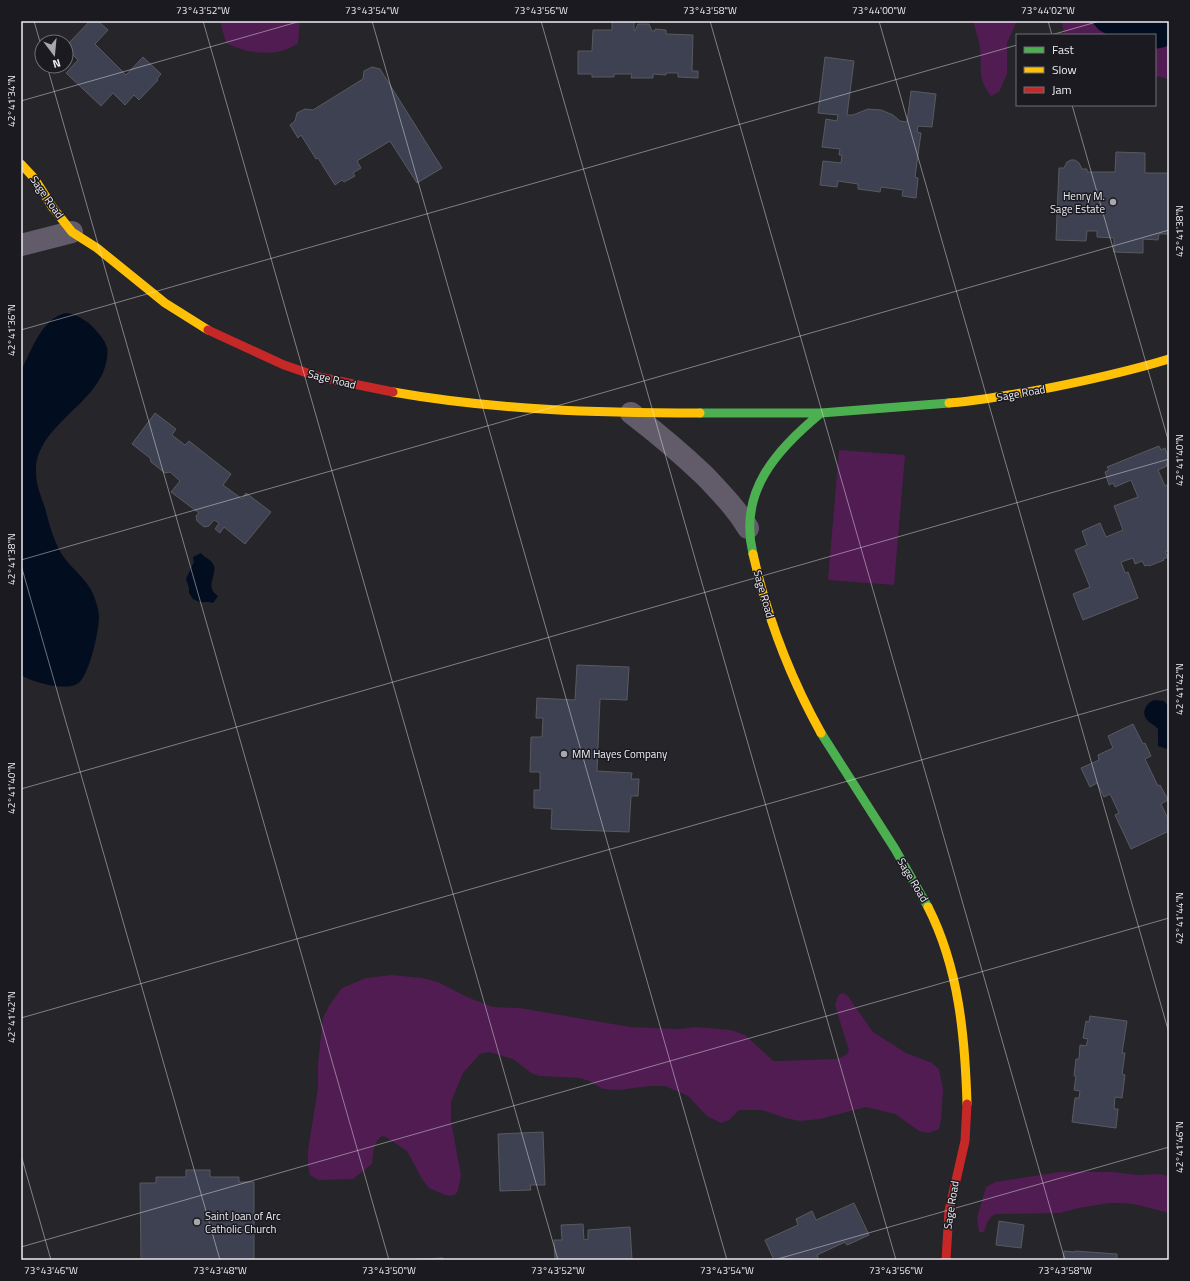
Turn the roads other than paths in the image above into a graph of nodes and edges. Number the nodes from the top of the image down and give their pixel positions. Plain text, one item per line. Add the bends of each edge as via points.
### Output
1 (21, 164) edge
2 (72, 232) junction
3 (21, 245) edge
4 (1169, 359) edge
5 (632, 413) junction
6 (821, 413) junction
7 (748, 528) junction
8 (946, 1260) edge

1 - 2 street, Sage Road
2 - 3 street, Sage Road
2 - 5 street, Sage Road via 97,248 165,302 212,332 284,365 355,385 424,397 556,410
4 - 6 street, Sage Road via 1061,386 976,401
5 - 6 street, Sage Road
5 - 7 street, Sage Road via 705,476 730,502
6 - 7 street, Sage Road via 781,448 769,464 752,502
7 - 8 street, Sage Road via 768,609 791,674 834,754 919,888 949,957 956,986 963,1041 967,1114 964,1144 950,1206

